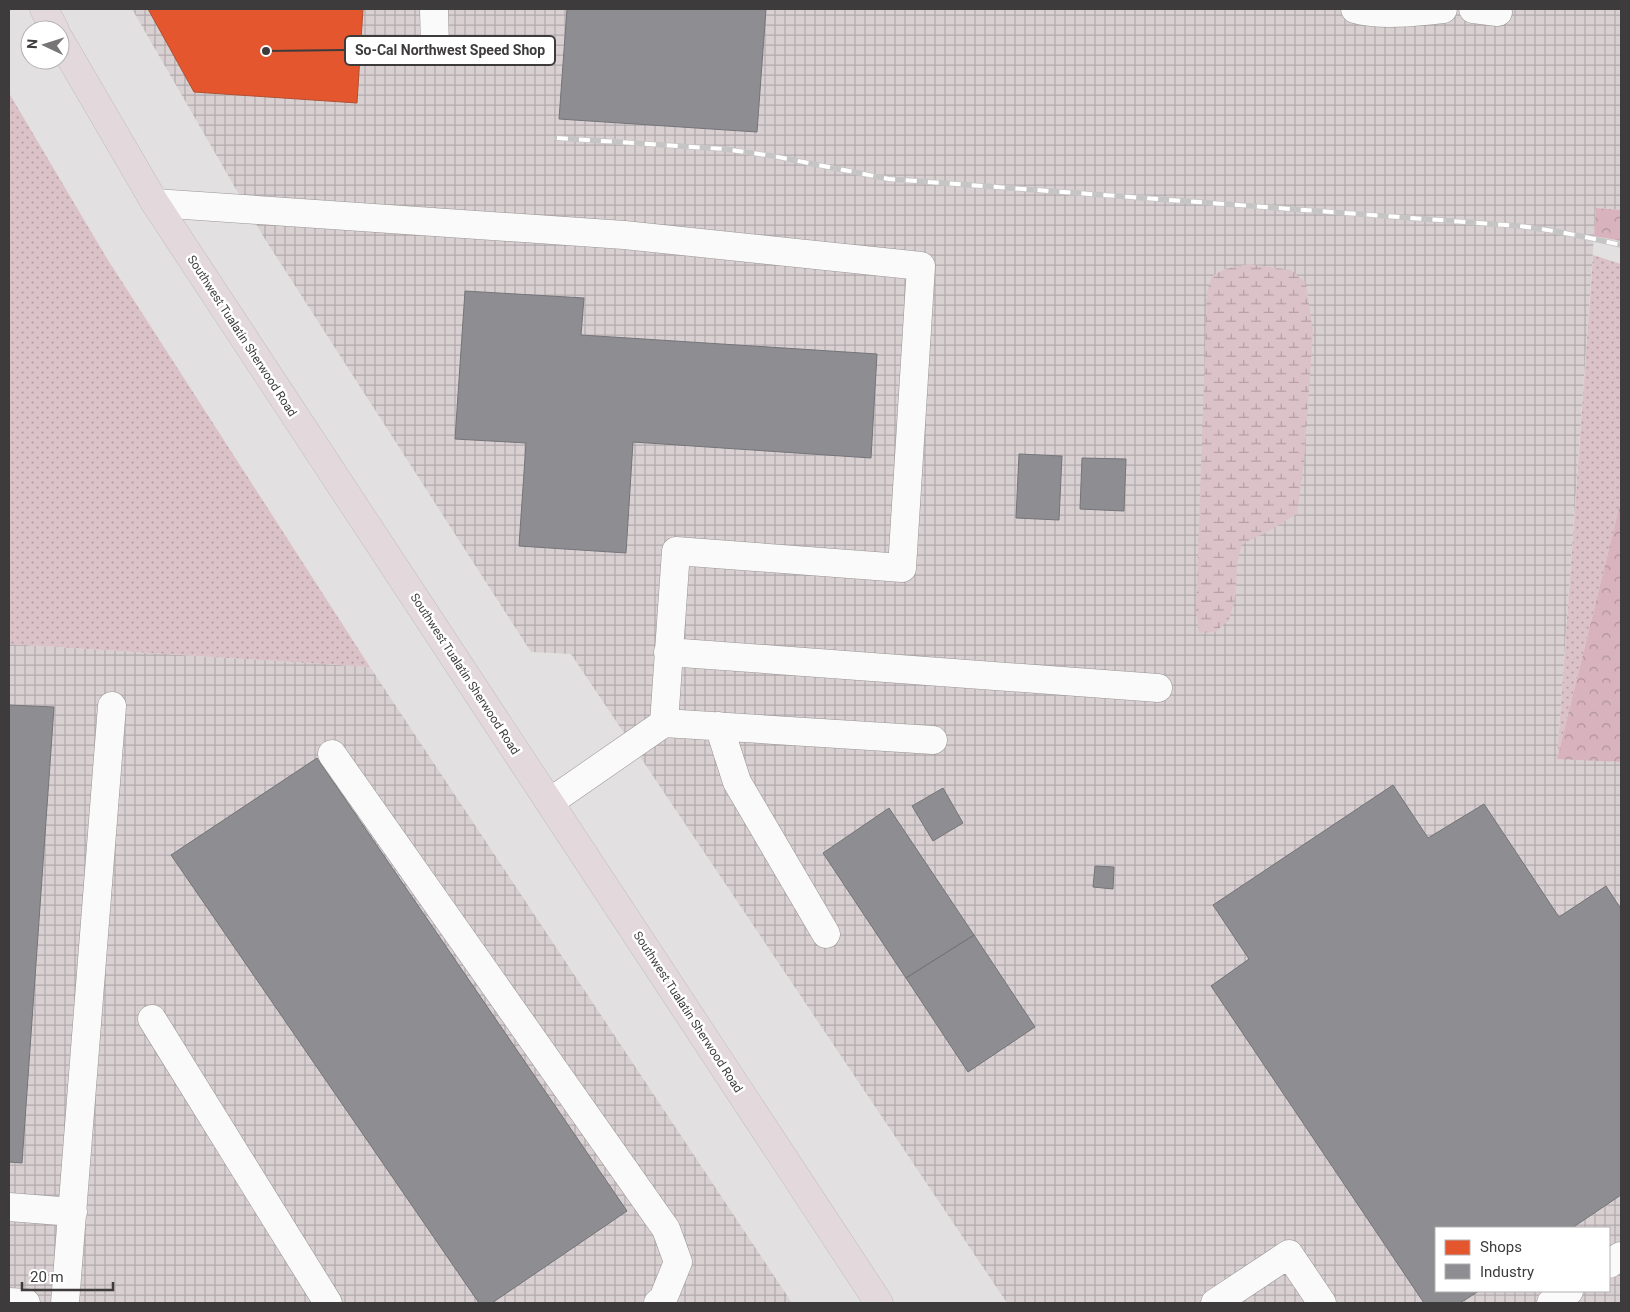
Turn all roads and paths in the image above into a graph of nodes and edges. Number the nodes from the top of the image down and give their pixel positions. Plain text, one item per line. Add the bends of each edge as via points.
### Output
1 (434, 9) edge
2 (1355, 9) edge
3 (1443, 9) edge
4 (435, 49) dead end
5 (70, 57) edge
6 (155, 204) junction
7 (668, 652) junction
8 (1158, 688) dead end
9 (112, 706) dead end
10 (664, 723) junction
11 (720, 726) junction
12 (933, 740) dead end
13 (332, 754) dead end
14 (550, 802) junction
15 (826, 934) dead end
16 (152, 1019) dead end
17 (9, 1208) edge
18 (73, 1212) junction
19 (1621, 1256) edge
20 (1610, 1263) edge
21 (1568, 1292) edge
22 (9, 1302) edge
23 (26, 1303) edge
24 (65, 1303) edge
25 (328, 1303) edge
26 (658, 1303) edge
27 (879, 1303) edge
28 (1216, 1303) edge
29 (1322, 1303) edge
30 (1551, 1303) edge

1 - 4 lane
2 - 3 lane via 1366,12
5 - 6 highway, Southwest Tualatin Sherwood Road
6 - 7 lane via 624,235 921,266 902,568 676,551
6 - 14 highway, Southwest Tualatin Sherwood Road
7 - 8 lane
7 - 10 lane
9 - 18 lane
10 - 11 lane
10 - 14 lane
11 - 12 lane
11 - 15 lane via 737,782
13 - 26 lane via 666,1229 678,1262 663,1299
14 - 27 highway, Southwest Tualatin Sherwood Road
16 - 25 lane
17 - 18 lane
18 - 24 lane
19 - 20 lane
21 - 30 lane
22 - 23 lane
28 - 29 lane via 1289,1254

